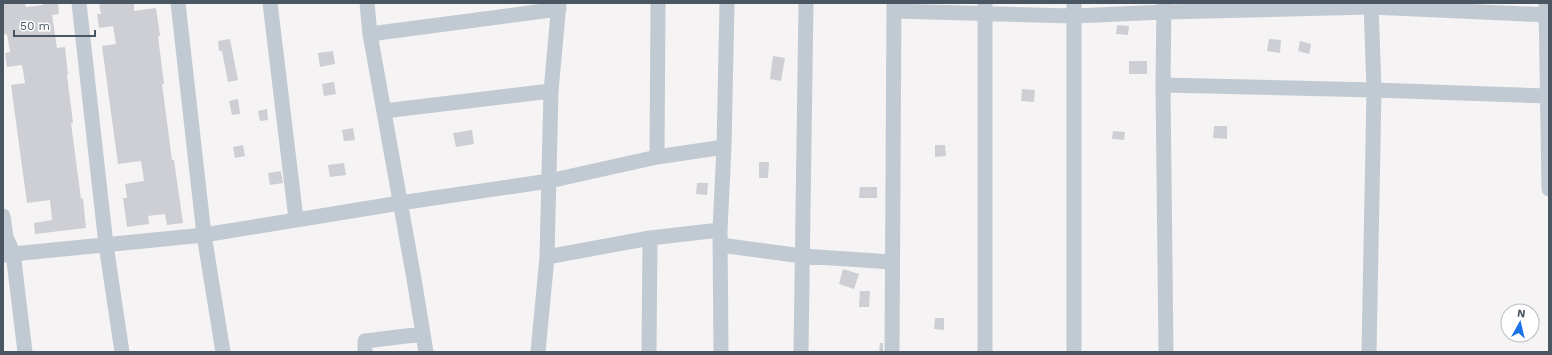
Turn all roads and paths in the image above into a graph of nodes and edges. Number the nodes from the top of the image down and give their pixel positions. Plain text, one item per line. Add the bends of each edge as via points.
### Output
1 (79, 3) edge
2 (178, 3) edge
3 (270, 3) edge
4 (367, 3) edge
5 (658, 3) edge
6 (727, 3) edge
7 (806, 3) edge
8 (1371, 5) edge
9 (559, 6) edge
10 (894, 7) edge
11 (1164, 7) edge
12 (985, 8) edge
13 (1074, 9) edge
14 (1547, 11) edge
15 (370, 34) junction
16 (1162, 85) junction
17 (1374, 90) junction
18 (551, 91) junction
19 (1547, 96) junction
20 (384, 111) junction
21 (724, 148) junction
22 (656, 157) junction
23 (549, 181) junction
24 (1549, 189) edge
25 (400, 203) junction
26 (3, 216) edge
27 (296, 219) junction
28 (204, 235) junction
29 (650, 238) junction
30 (720, 238) junction
31 (106, 245) junction
32 (8, 254) edge
33 (802, 256) junction
34 (547, 257) junction
35 (892, 262) junction
36 (423, 334) junction
37 (25, 352) edge
38 (122, 352) edge
39 (223, 352) edge
40 (365, 352) edge
41 (426, 352) edge
42 (538, 352) edge
43 (649, 352) edge
44 (721, 352) edge
45 (801, 352) edge
46 (892, 352) edge
47 (985, 352) edge
48 (1074, 352) edge
49 (1166, 352) edge
50 (1369, 352) edge

1 - 31 street
2 - 28 street
3 - 27 street
4 - 15 street
5 - 22 street
6 - 21 street
7 - 33 street
8 - 11 street
8 - 14 street
8 - 17 street
9 - 15 street
9 - 18 street
10 - 12 street
10 - 35 street
11 - 13 street
11 - 16 street
12 - 13 street
12 - 47 street
13 - 48 street
14 - 19 street
15 - 20 street
16 - 17 street
16 - 49 street
17 - 19 street
17 - 50 street
18 - 20 street
18 - 23 street
19 - 24 street
20 - 25 street
21 - 22 street
21 - 30 street
22 - 23 street
23 - 25 street
23 - 34 street
25 - 27 street
25 - 36 street
26 - 32 street
27 - 28 street
28 - 31 street
28 - 39 street
29 - 30 street
29 - 34 street
29 - 43 street
30 - 33 street
30 - 44 street
31 - 32 street
31 - 38 street
32 - 37 street
33 - 35 street
33 - 45 street
34 - 42 street
35 - 46 street
36 - 40 street via 365,341
36 - 41 street

